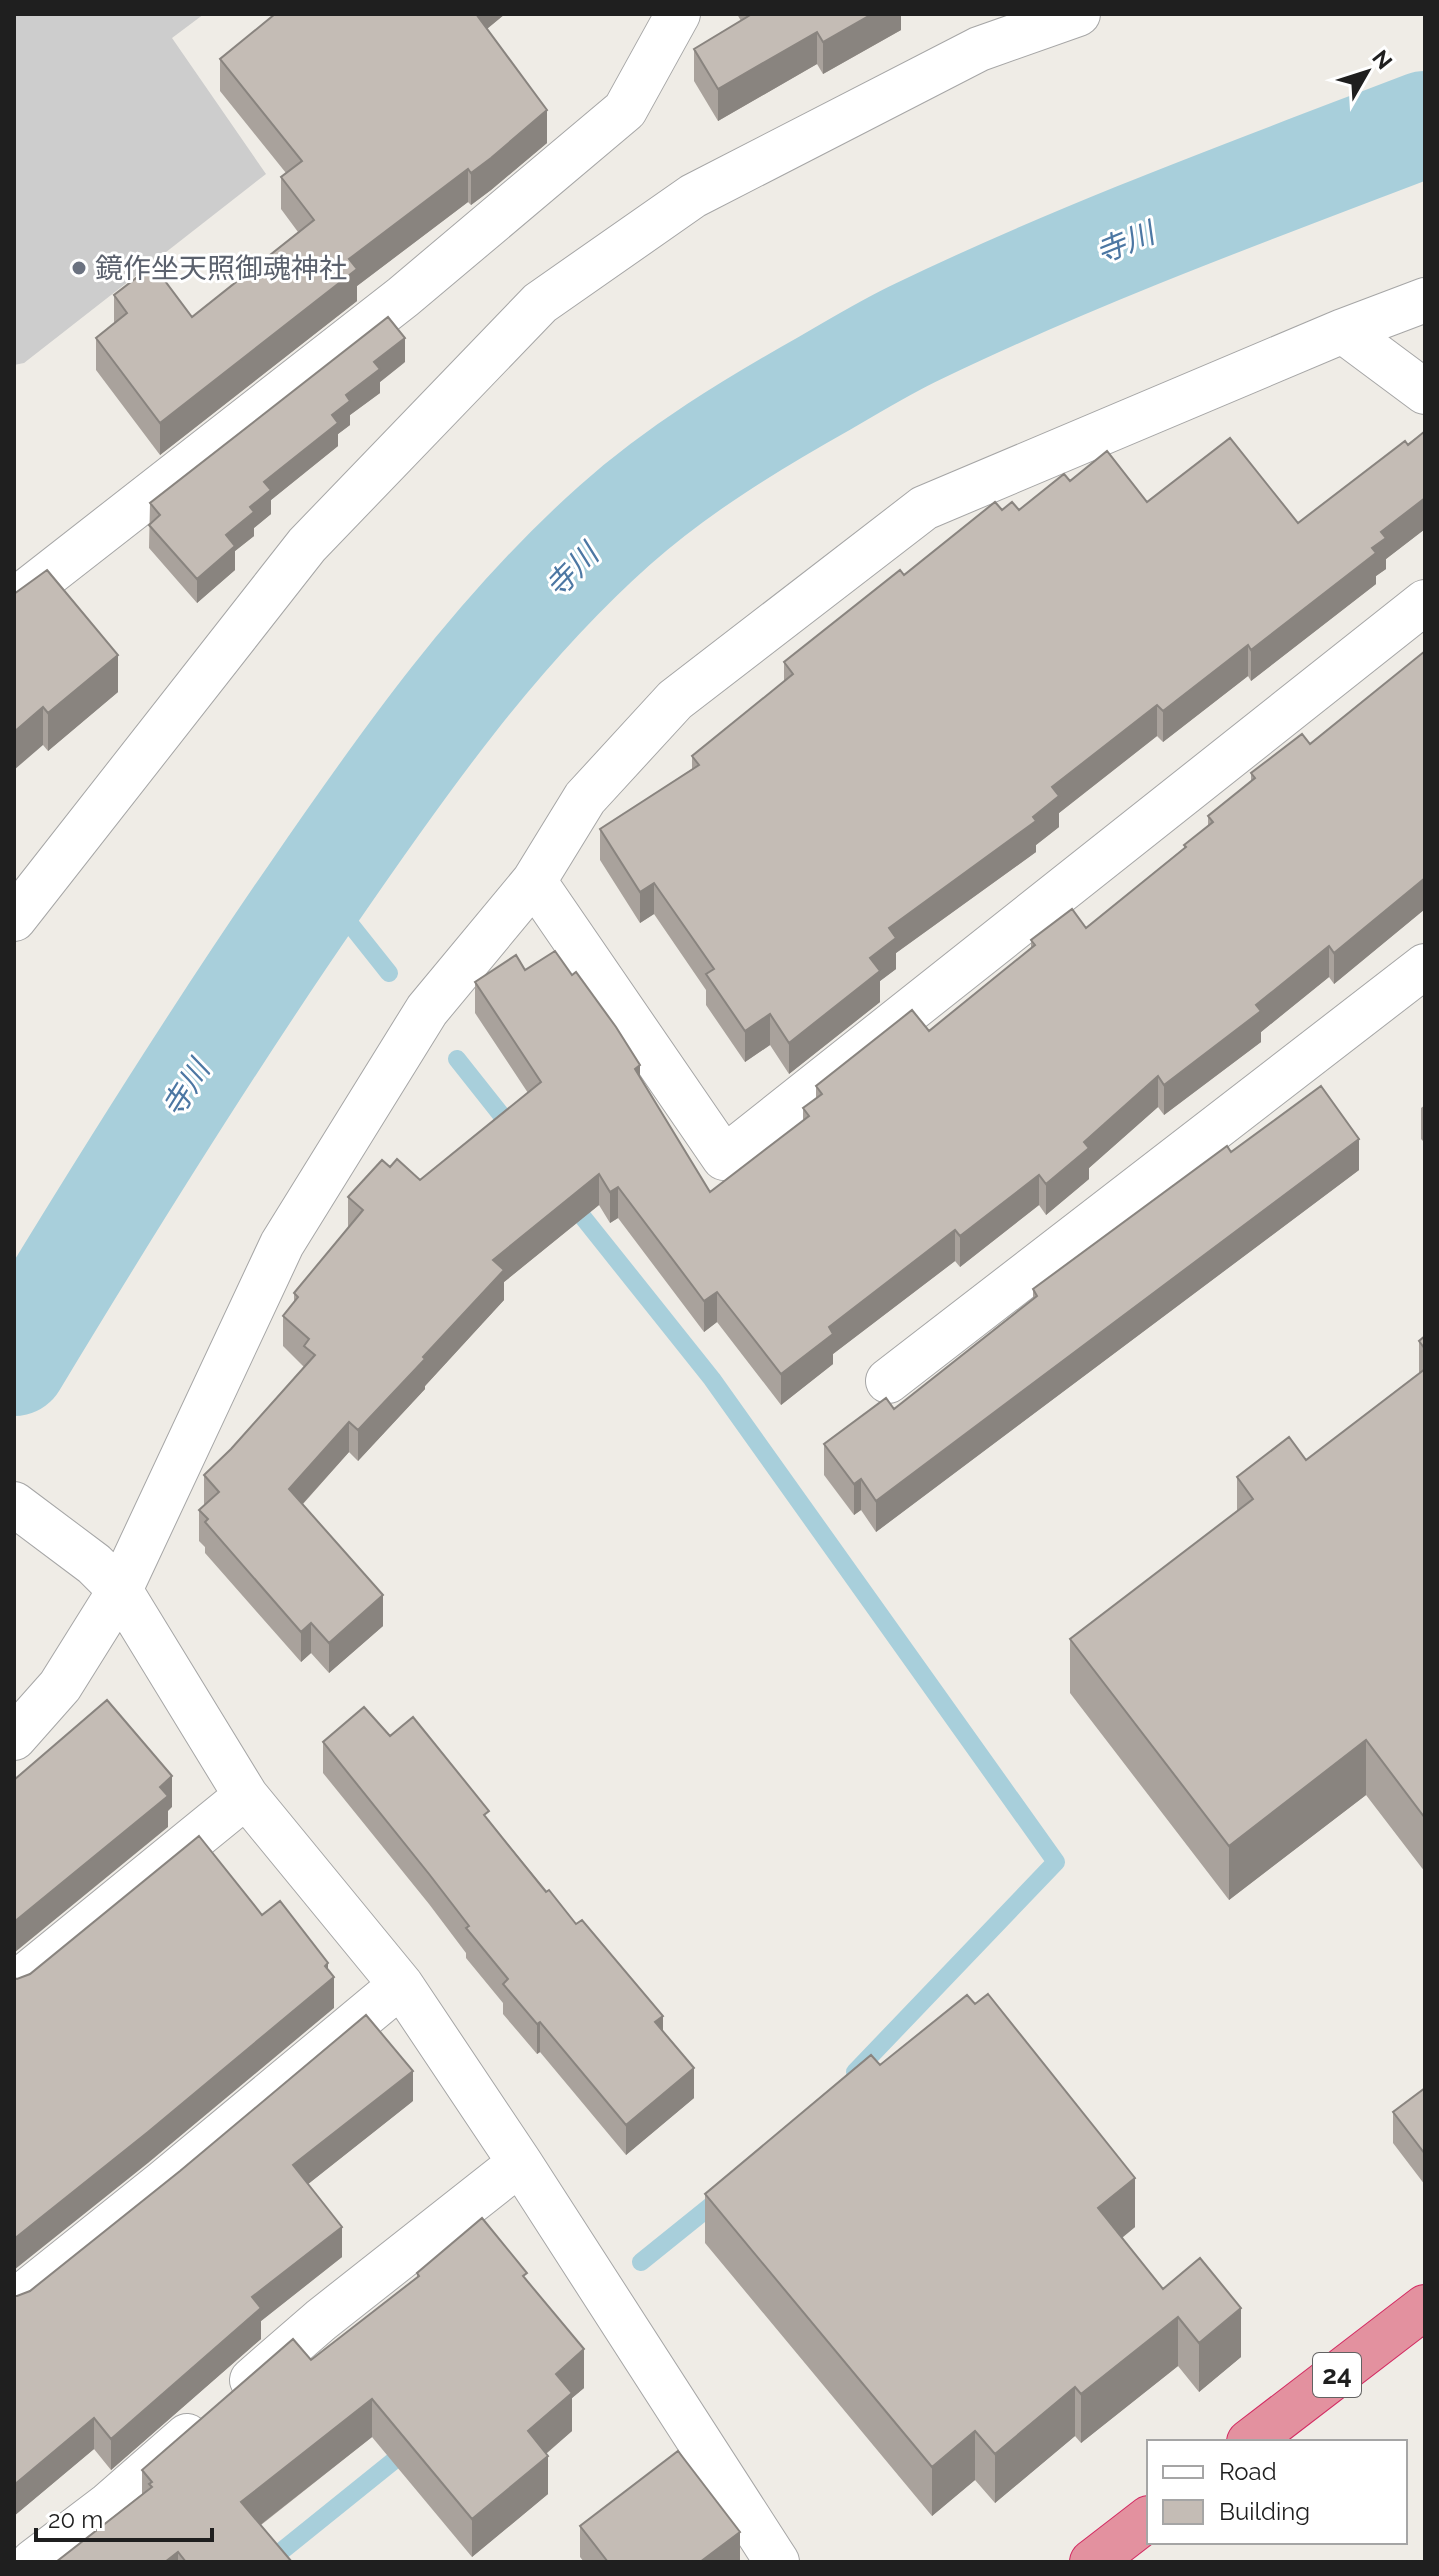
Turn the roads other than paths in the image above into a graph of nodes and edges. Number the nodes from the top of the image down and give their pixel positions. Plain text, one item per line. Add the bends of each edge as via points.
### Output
1 (678, 14) edge
2 (1078, 14) edge
3 (1425, 300) edge
4 (1343, 331) junction
5 (1425, 392) edge
6 (14, 601) edge
7 (1425, 602) edge
8 (534, 881) junction
9 (14, 919) edge
10 (1425, 966) edge
11 (888, 1381) dead end
12 (14, 1504) edge
13 (107, 1577) junction
14 (14, 1738) edge
15 (246, 1796) junction
16 (14, 1985) edge
17 (401, 1985) junction
18 (520, 2163) junction
19 (14, 2302) edge
20 (1425, 2307) edge
21 (1252, 2440) edge
22 (1147, 2520) edge
23 (33, 2562) edge
24 (777, 2562) edge
25 (1092, 2562) edge

1 - 6 street via 625,110 403,297
2 - 9 street via 979,49 693,196 540,303 307,545
3 - 4 street
4 - 5 street
4 - 8 street via 924,508 675,700 585,798
7 - 8 street via 724,1158
8 - 13 street via 427,1010 282,1244
10 - 11 street
12 - 13 street
13 - 14 street via 60,1686
13 - 15 street
15 - 16 street
15 - 17 street
17 - 18 street
17 - 19 street
18 - 23 street via 321,2320 108,2505
18 - 24 street
20 - 21 highway, 24
22 - 25 highway

